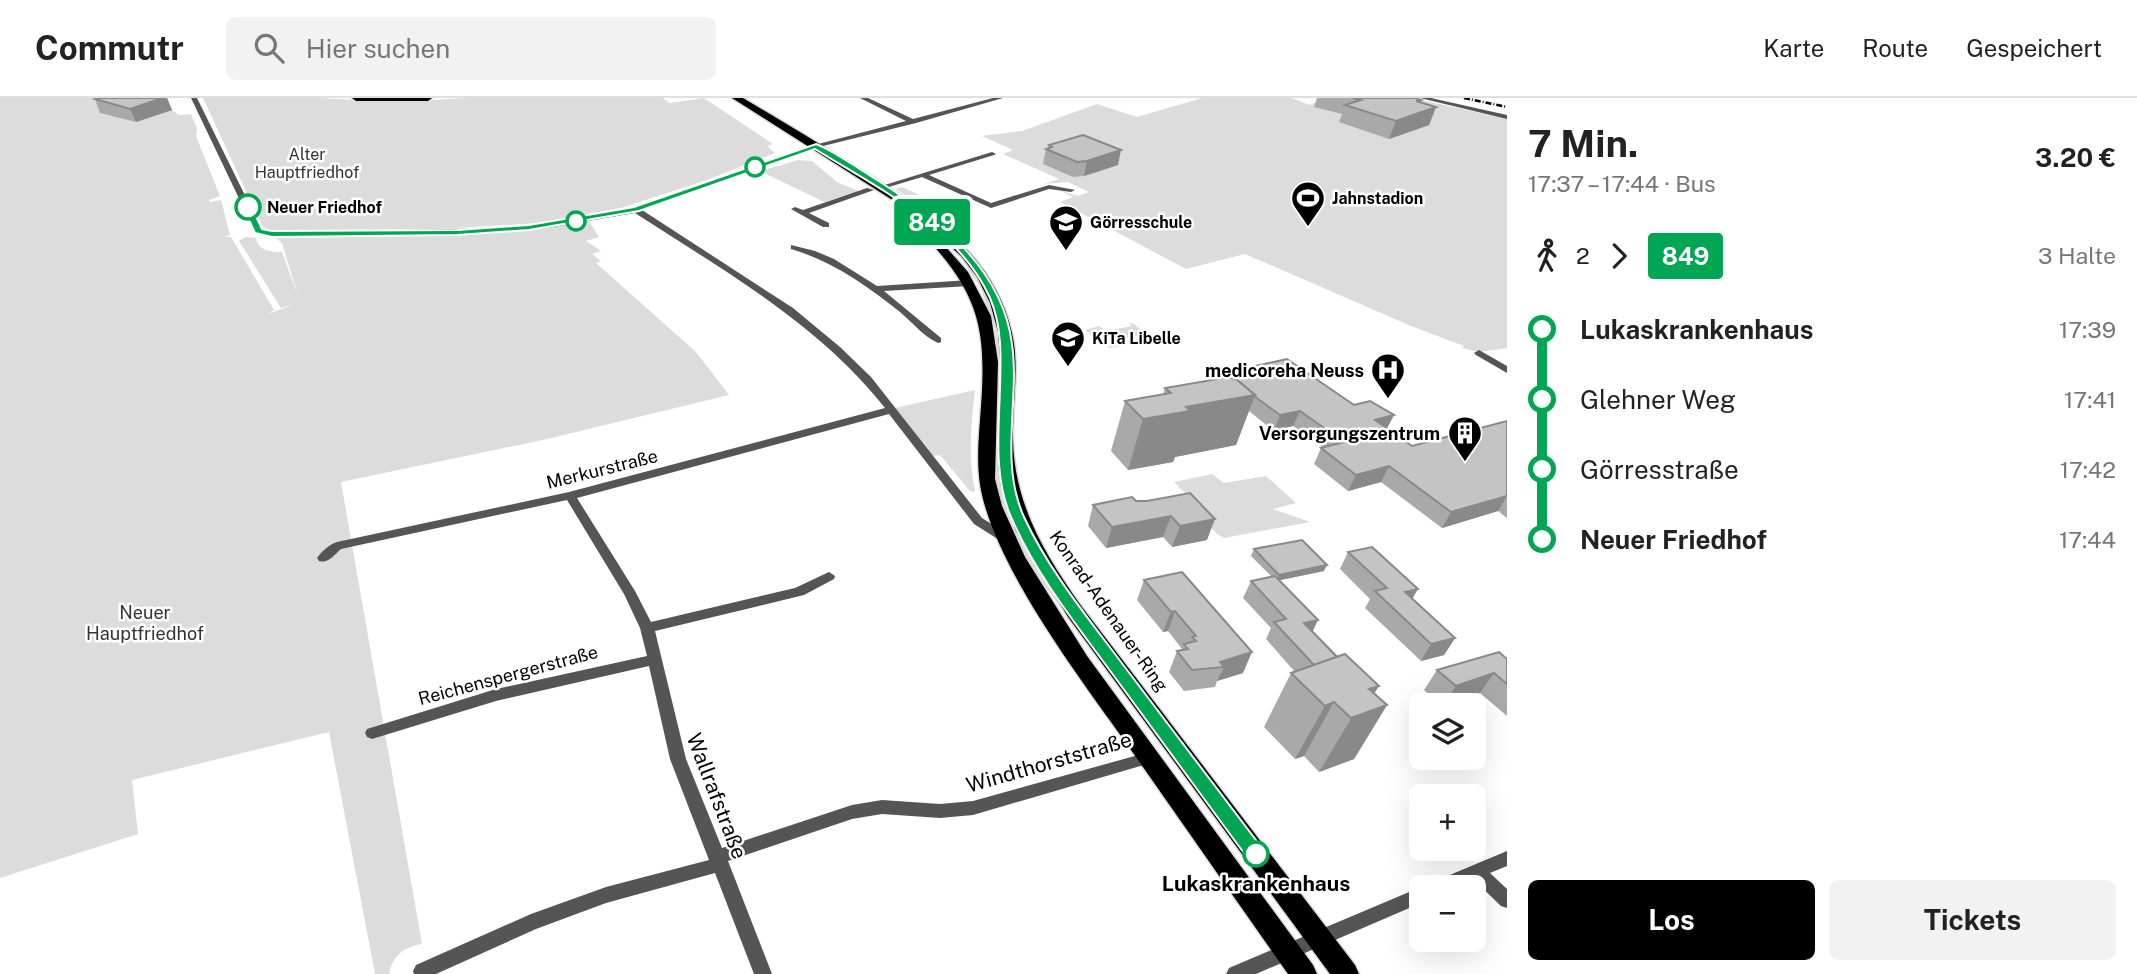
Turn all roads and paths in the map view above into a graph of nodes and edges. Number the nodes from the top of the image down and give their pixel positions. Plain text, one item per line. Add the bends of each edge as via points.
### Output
1 (194, 98) edge
2 (356, 98) edge
3 (428, 98) edge
4 (720, 98) edge
5 (736, 98) edge
6 (863, 98) edge
7 (956, 98) edge
8 (1000, 98) edge
9 (1423, 98) edge
10 (975, 106) junction
11 (1507, 117) edge
12 (914, 122) junction
13 (811, 148) junction
14 (992, 153) dead end
15 (923, 174) junction
16 (876, 188) junction
17 (1070, 190) dead end
18 (636, 209) junction
19 (826, 225) dead end
20 (794, 247) dead end
21 (970, 283) junction
22 (875, 289) junction
23 (938, 340) dead end
24 (1479, 353) dead end
25 (1507, 370) edge
26 (891, 410) junction
27 (570, 496) junction
28 (1008, 540) junction
29 (323, 558) dead end
30 (829, 576) dead end
31 (647, 628) junction
32 (655, 659) junction
33 (372, 733) dead end
34 (1149, 758) junction
35 (1507, 858) edge
36 (719, 861) junction
37 (1476, 871) junction
38 (1467, 875) edge
39 (1409, 900) edge
40 (1507, 900) edge
41 (1319, 938) junction
42 (1288, 952) junction
43 (422, 971) dead end
44 (763, 974) edge
45 (1235, 974) edge
46 (1304, 974) edge
47 (1346, 974) edge

1 - 18 street via 259,232 481,231 542,226
2 - 3 main road
4 - 13 main road, Konrad-Adenauer-Ring
5 - 13 main road, Konrad-Adenauer-Ring
6 - 12 street
7 - 10 street
8 - 10 street
9 - 11 street
10 - 12 street
12 - 13 street
13 - 16 main road, Konrad-Adenauer-Ring
13 - 18 street
14 - 15 street
15 - 16 street
15 - 17 street via 991,206 1049,187
16 - 19 street via 798,211
16 - 21 main road, Konrad-Adenauer-Ring via 924,229
16 - 41 main road, Konrad-Adenauer-Ring via 950,237 995,298 1007,344 1007,476 1016,514 1032,546 1075,612
18 - 26 street via 813,327 867,379
20 - 22 street via 813,252
21 - 22 street
21 - 28 main road, Konrad-Adenauer-Ring via 981,300 989,328 986,474
22 - 23 street
24 - 25 street
26 - 27 street, Merkurstraße
26 - 28 street via 978,521
27 - 29 street, Merkurstraße via 337,546
27 - 31 street, Wallrafstraße
28 - 34 main road, Konrad-Adenauer-Ring via 1050,616
30 - 31 street via 799,592
31 - 32 street, Wallrafstraße
32 - 33 street, Reichenspergerstraße via 496,695
32 - 36 street, Wallrafstraße via 678,759
34 - 36 street, Windthorststraße via 973,808 859,810
34 - 42 main road, Konrad-Adenauer-Ring
35 - 37 street
36 - 43 street, Windthorststraße via 543,918
36 - 44 street, Wallrafstraße
37 - 38 street
37 - 40 street
39 - 41 street
41 - 42 street
41 - 47 main road, Konrad-Adenauer-Ring
42 - 45 street
42 - 46 main road, Konrad-Adenauer-Ring

